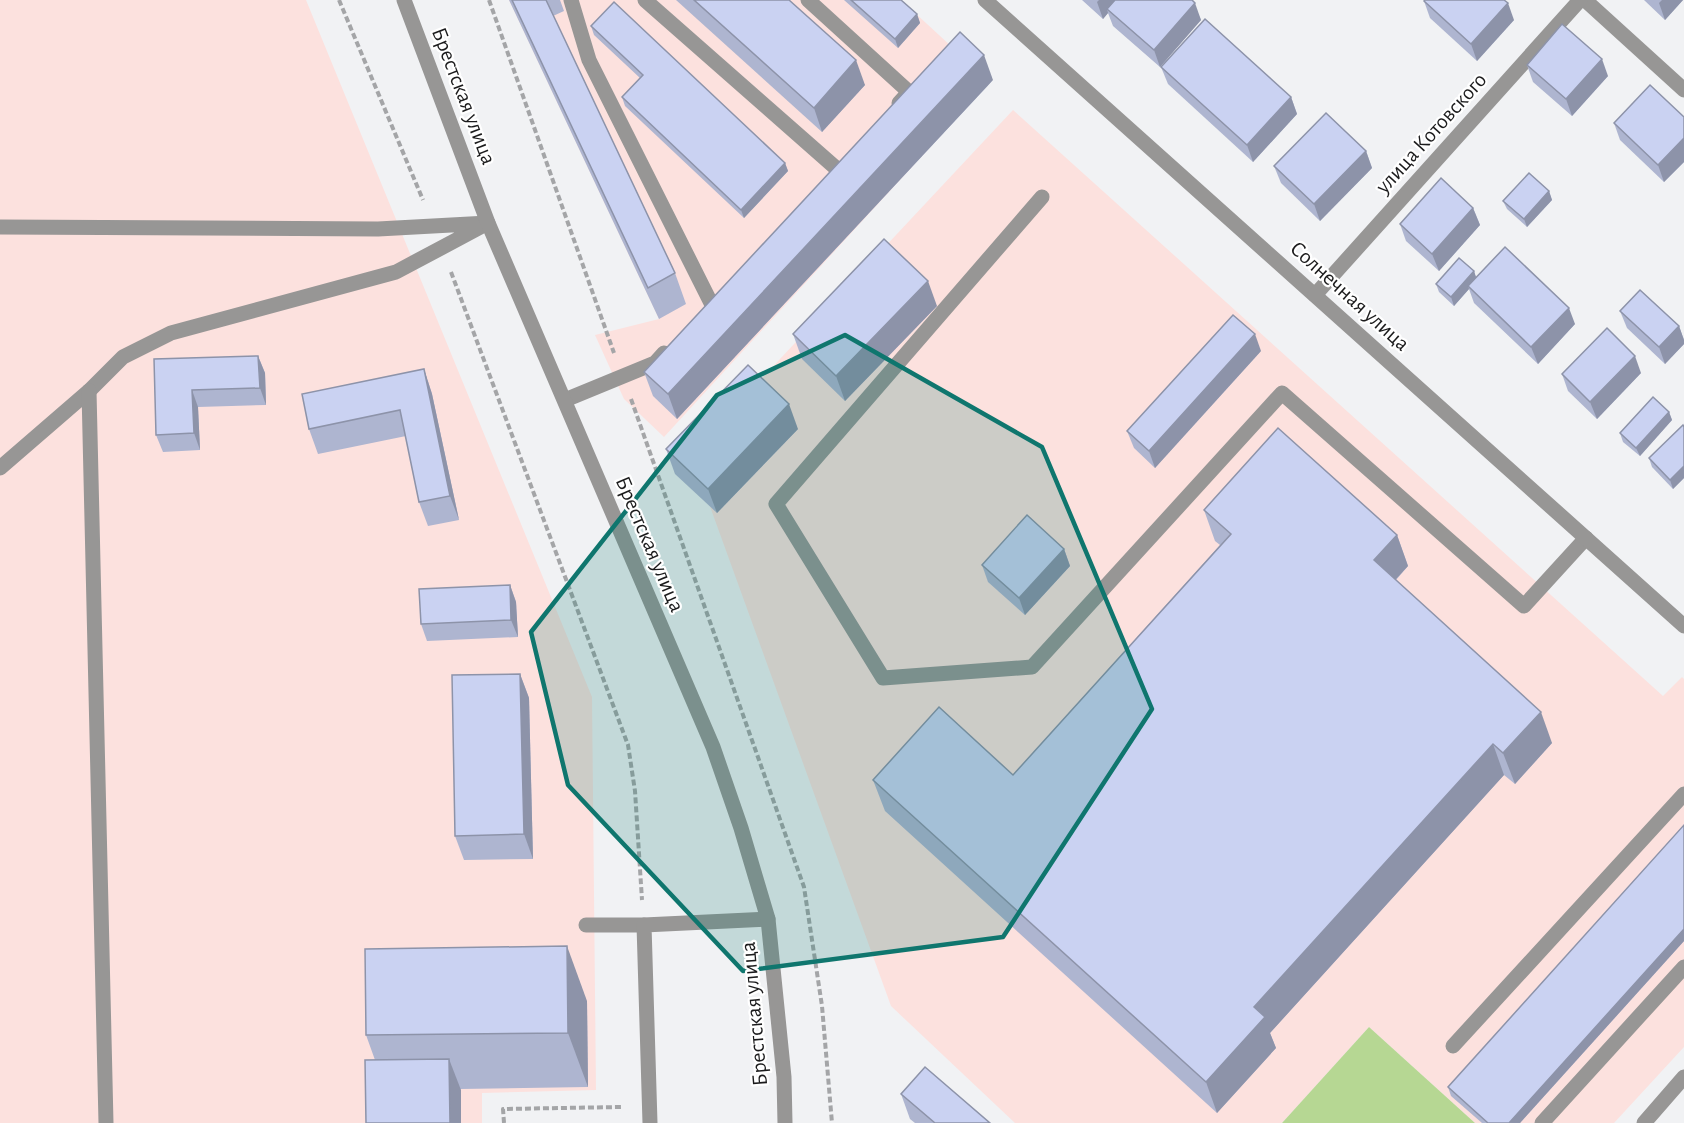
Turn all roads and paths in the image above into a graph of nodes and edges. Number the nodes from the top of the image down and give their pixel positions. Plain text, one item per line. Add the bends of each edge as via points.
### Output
1 (339, 0) edge
2 (404, 0) edge
3 (489, 0) edge
4 (571, 0) edge
5 (645, 0) edge
6 (808, 0) edge
7 (985, 0) edge
8 (1580, 0) edge
9 (1585, 0) edge
10 (1684, 90) edge
11 (885, 117) edge
12 (837, 169) edge
13 (1042, 197) dead end
14 (488, 222) junction
15 (434, 226) junction
16 (0, 227) edge
17 (442, 247) junction
18 (1315, 295) junction
19 (711, 303) edge
20 (671, 346) edge
21 (623, 376) junction
22 (89, 391) junction
23 (565, 400) junction
24 (1, 467) edge
25 (1586, 538) junction
26 (1684, 626) edge
27 (1684, 794) edge
28 (768, 919) junction
29 (586, 925) dead end
30 (644, 925) junction
31 (1684, 967) edge
32 (1454, 1046) dead end
33 (1684, 1077) edge
34 (621, 1115) dead end
35 (106, 1123) edge
36 (504, 1123) edge
37 (650, 1123) edge
38 (785, 1123) edge
39 (832, 1123) edge
40 (1542, 1123) edge
41 (1644, 1123) edge

1 - 15 path
2 - 14 street, Брестская улица
3 - 21 path
4 - 19 street via 589,60
5 - 12 street
6 - 11 street via 909,92
7 - 18 street, Солнечная улица
8 - 18 street, улица Котовского
9 - 10 street
13 - 25 street via 777,504 883,678 1032,667 1282,393 1524,606
14 - 15 street
14 - 17 street
14 - 23 street, Брестская улица
15 - 16 street
17 - 22 street via 396,272 171,333 123,357
17 - 30 path via 628,745
18 - 25 street, Солнечная улица
20 - 21 street via 655,363
21 - 23 street
21 - 39 path via 804,888 822,1006
22 - 24 street
22 - 35 street
23 - 28 street, Брестская улица via 713,747
25 - 26 street, Солнечная улица
27 - 32 street
28 - 30 street
28 - 38 street, Брестская улица
29 - 30 street
30 - 37 street
31 - 40 street
33 - 41 street
34 - 36 path via 621,1107 503,1109

